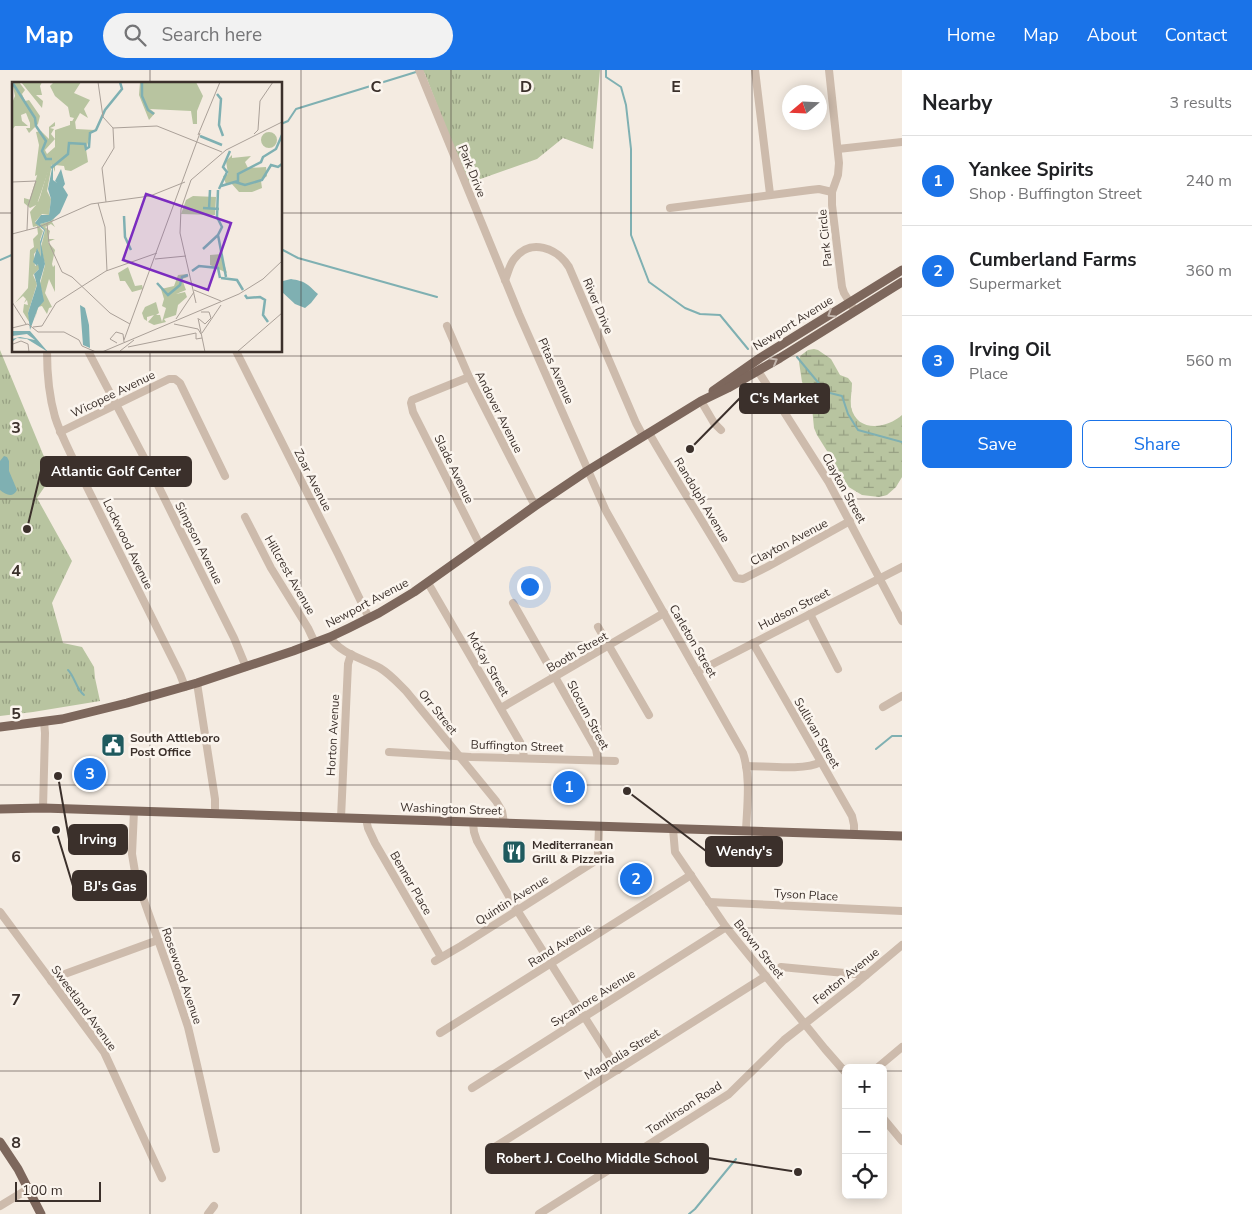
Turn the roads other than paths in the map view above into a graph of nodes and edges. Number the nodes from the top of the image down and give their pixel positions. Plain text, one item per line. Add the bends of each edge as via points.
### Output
1 (755, 70) edge
2 (829, 70) edge
3 (420, 73) edge
4 (902, 142) edge
5 (838, 149) junction
6 (832, 192) junction
7 (770, 194) junction
8 (670, 208) dead end
9 (902, 270) edge
10 (505, 280) junction
11 (902, 282) edge
12 (850, 302) junction
13 (855, 311) junction
14 (447, 326) dead end
15 (47, 352) edge
16 (89, 352) edge
17 (237, 352) edge
18 (758, 371) junction
19 (469, 376) junction
20 (701, 401) junction
21 (116, 404) junction
22 (721, 430) dead end
23 (60, 432) junction
24 (646, 434) junction
25 (587, 471) junction
26 (225, 476) dead end
27 (535, 506) junction
28 (245, 517) dead end
29 (850, 522) junction
30 (480, 545) junction
31 (902, 567) edge
32 (880, 578) junction
33 (737, 579) joint
34 (428, 583) junction
35 (513, 603) dead end
36 (664, 613) junction
37 (810, 614) junction
38 (369, 618) junction
39 (902, 621) edge
40 (598, 627) dead end
41 (330, 637) junction
42 (315, 643) junction
43 (753, 643) junction
44 (609, 646) junction
45 (351, 654) junction
46 (246, 667) junction
47 (838, 669) dead end
48 (697, 672) junction
49 (555, 678) junction
50 (196, 683) junction
51 (185, 687) junction
52 (902, 696) edge
53 (883, 707) dead end
54 (501, 708) junction
55 (648, 715) dead end
56 (44, 722) junction
57 (0, 726) edge
58 (388, 752) dead end
59 (459, 756) junction
60 (524, 758) junction
61 (598, 760) junction
62 (616, 761) dead end
63 (821, 762) junction
64 (746, 766) junction
65 (43, 808) junction
66 (0, 809) edge
67 (134, 811) junction
68 (215, 814) junction
69 (340, 818) junction
70 (366, 819) junction
71 (473, 823) junction
72 (504, 823) junction
73 (599, 826) junction
74 (673, 828) junction
75 (746, 831) junction
76 (854, 835) junction
77 (902, 836) edge
78 (691, 875) junction
79 (710, 902) junction
80 (517, 910) junction
81 (0, 912) edge
82 (902, 912) edge
83 (726, 927) junction
84 (158, 940) junction
85 (902, 945) edge
86 (438, 959) joint
87 (551, 964) junction
88 (781, 967) dead end
89 (866, 975) junction
90 (766, 976) junction
91 (51, 981) junction
92 (584, 1017) junction
93 (805, 1024) junction
94 (440, 1033) dead end
95 (902, 1047) edge
96 (881, 1064) edge
97 (842, 1068) edge
98 (618, 1070) junction
99 (472, 1088) dead end
100 (887, 1122) edge
101 (901, 1138) edge
102 (0, 1142) edge
103 (216, 1149) dead end
104 (490, 1150) dead end
105 (162, 1178) dead end
106 (28, 1189) junction
107 (0, 1206) edge
108 (214, 1206) dead end
109 (41, 1214) edge
110 (208, 1214) edge
111 (539, 1214) edge

1 - 7 street
2 - 5 street, Park Circle
3 - 10 street, Park Drive
4 - 5 street
5 - 6 street, Park Circle via 840,169
6 - 7 street via 819,189
6 - 12 street, Park Circle via 841,282
7 - 8 street
9 - 12 main road, Newport Avenue
10 - 24 street, River Drive via 513,259 523,250 548,249 564,259 636,423
10 - 25 street, Pitas Avenue
11 - 13 main road, Newport Avenue
12 - 13 street, Park Circle
12 -> 20 main road, Newport Avenue via 742,369
18 -> 13 main road, Newport Avenue
14 - 19 street, Andover Avenue
15 - 23 street, Lockwood Avenue via 51,396
16 - 21 street, Simpson Avenue
17 - 38 street, Zoar Avenue
18 - 20 main road, Newport Avenue
18 - 29 street, Clayton Street via 823,472
19 - 27 street, Andover Avenue
19 - 30 street, Slade Avenue via 411,402 413,412
20 - 22 street
20 - 24 main road, Newport Avenue
21 - 23 street, Wicopee Avenue
21 - 26 street, Wicopee Avenue via 175,379 180,383
21 - 46 street, Simpson Avenue
23 - 51 street, Lockwood Avenue
24 - 25 main road, Newport Avenue
24 - 33 street, Randolph Avenue
25 - 27 main road, Newport Avenue
25 - 36 street, Carleton Street via 606,512
27 - 30 main road, Newport Avenue
28 - 42 street, Hillcrest Avenue
29 - 32 street, Clayton Street
29 - 33 street, Clayton Avenue via 767,567
30 - 34 main road, Newport Avenue
31 - 32 street, Hudson Street
32 - 37 street, Hudson Street
32 - 39 street, Clayton Street
34 - 38 main road, Newport Avenue
34 - 54 street, McKay Street
35 - 49 street, Slocum Street
36 - 44 street, Booth Street
36 - 48 street, Carleton Street
37 - 43 street, Hudson Street
37 - 47 street
38 - 41 main road, Newport Avenue
40 - 44 street
41 - 42 main road, Newport Avenue
41 - 45 street, Orr Street via 337,646
42 - 46 main road, Newport Avenue
43 - 48 street, Hudson Street
43 - 63 street, Sullivan Street
44 - 49 street, Booth Street
44 - 55 street
45 - 59 street, Orr Street via 379,668 400,684
45 - 69 street, Horton Avenue
46 - 50 main road, Newport Avenue
48 - 64 street, Carleton Street via 740,747
49 - 54 street, Booth Street
49 - 61 street, Slocum Street via 596,749
50 - 51 main road, Newport Avenue
50 - 68 street
51 - 56 main road, Newport Avenue via 104,710
52 - 53 street
54 - 60 street, McKay Street via 522,746
56 - 57 main road, Newport Avenue
56 - 65 street
58 - 59 street, Buffington Street
59 - 60 street, Buffington Street
59 - 72 street, Orr Street via 496,801
60 - 61 street, Buffington Street
61 - 62 street, Buffington Street
63 - 64 street via 809,766
63 - 76 street, Sullivan Street via 852,816
64 - 75 street, Carleton Street
65 - 66 main road, Washington Street
65 - 67 main road, Washington Street
67 - 68 main road, Washington Street
67 - 84 street, Rosewood Avenue via 134,870
68 - 69 main road, Washington Street
69 - 70 main road, Washington Street
70 - 71 main road, Washington Street
70 - 86 street, Benner Place via 375,843
71 - 72 main road, Washington Street
71 - 80 street via 477,841
72 - 73 main road, Washington Street
73 - 74 main road, Washington Street
73 - 80 street, Quintin Avenue via 596,861
74 - 75 main road, Washington Street
74 - 78 street, Brown Street via 675,852
75 - 76 main road, Washington Street
76 - 77 main road, Washington Street
78 - 79 street, Brown Street
78 - 87 street, Rand Avenue
79 - 82 street, Tyson Place
79 - 83 street, Brown Street
80 - 86 street, Quintin Avenue
80 - 87 street
81 - 91 street, Sweetland Avenue
83 - 90 street, Brown Street
83 - 92 street, Sycamore Avenue
84 - 91 street
84 - 103 street, Rosewood Avenue via 191,1040
85 - 89 street, Fenton Avenue
87 - 92 street
87 - 94 street, Rand Avenue
88 - 89 street
89 - 93 street, Fenton Avenue
90 - 93 street, Brown Street
90 - 98 street, Magnolia Street
91 - 105 street, Sweetland Avenue via 104,1052
92 - 98 street
92 - 99 street, Sycamore Avenue
93 - 97 street, Brown Street
93 - 111 street, Tomlinson Road via 761,1061 729,1094
95 - 96 street
98 - 104 street, Magnolia Street
100 - 101 street
102 - 106 main road
106 - 107 street
106 - 109 main road
108 - 110 street

